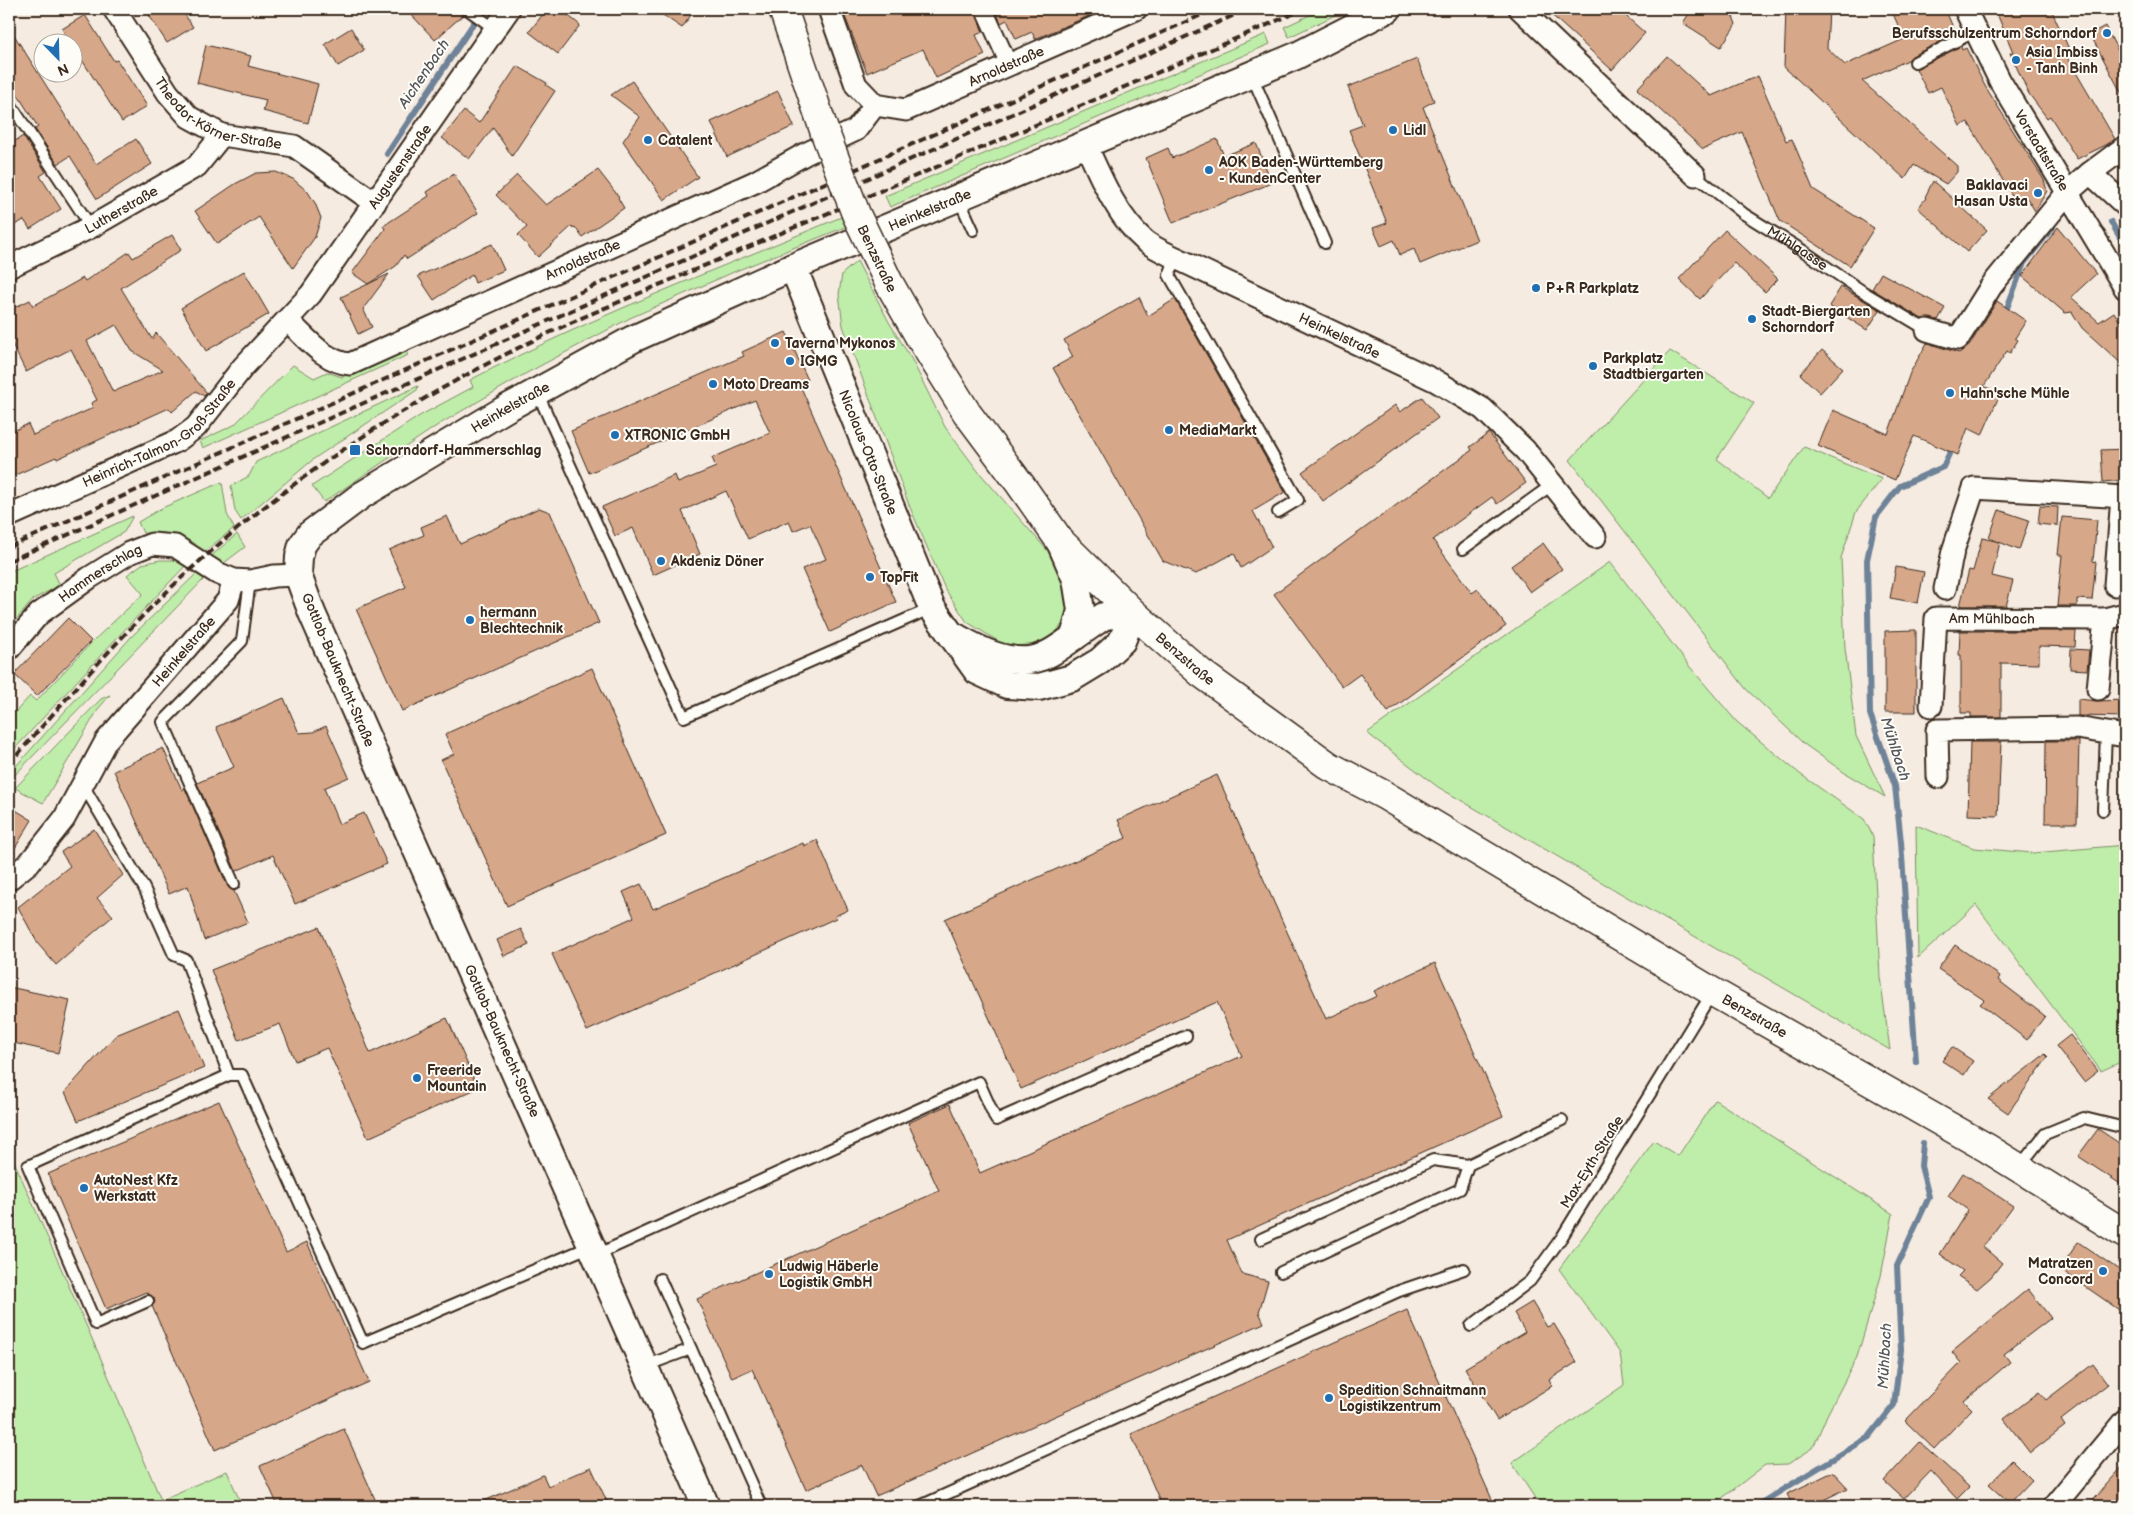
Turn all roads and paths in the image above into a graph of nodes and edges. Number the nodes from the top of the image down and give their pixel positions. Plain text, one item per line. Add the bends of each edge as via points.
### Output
1 (114, 9) edge
2 (509, 9) edge
3 (783, 9) edge
4 (829, 9) edge
5 (984, 9) edge
6 (1136, 9) edge
7 (1388, 9) edge
8 (1520, 9) edge
9 (1966, 9) edge
10 (470, 12) dead end
11 (491, 26) junction
12 (1976, 31) junction
13 (1915, 62) dead end
14 (1009, 65) junction
15 (1251, 75) junction
16 (11, 105) dead end
17 (875, 105) junction
18 (222, 135) junction
19 (1086, 145) junction
20 (2125, 147) edge
21 (2090, 173) junction
22 (1695, 175) joint
23 (2067, 193) junction
24 (959, 199) junction
25 (375, 203) junction
26 (2125, 205) edge
27 (91, 227) junction
28 (973, 230) dead end
29 (1324, 243) dead end
30 (1176, 258) junction
31 (9, 267) edge
32 (792, 268) junction
33 (2125, 288) edge
34 (288, 321) junction
35 (1927, 330) joint
36 (537, 391) junction
37 (1020, 484) junction
38 (1553, 484) junction
39 (2124, 497) edge
40 (1278, 512) dead end
41 (9, 516) edge
42 (1595, 537) dead end
43 (1060, 541) junction
44 (1463, 549) dead end
45 (298, 575) junction
46 (242, 581) junction
47 (2115, 585) dead end
48 (1945, 589) dead end
49 (932, 608) junction
50 (1133, 613) junction
51 (2115, 617) edge
52 (950, 633) junction
53 (1074, 637) junction
54 (9, 649) edge
55 (2098, 689) dead end
56 (1931, 706) dead end
57 (2116, 734) edge
58 (1938, 778) dead end
59 (83, 785) junction
60 (1384, 795) junction
61 (2104, 810) dead end
62 (9, 879) edge
63 (234, 884) dead end
64 (1713, 992) junction
65 (1186, 1036) dead end
66 (229, 1075) junction
67 (1562, 1120) dead end
68 (2125, 1128) edge
69 (1468, 1165) junction
70 (2019, 1168) junction
71 (2125, 1234) edge
72 (1261, 1239) dead end
73 (594, 1250) junction
74 (1464, 1269) dead end
75 (1281, 1272) dead end
76 (660, 1279) dead end
77 (148, 1301) dead end
78 (1471, 1326) dead end
79 (691, 1349) junction
80 (645, 1366) junction
81 (2125, 1420) edge
82 (706, 1506) edge
83 (761, 1506) edge
84 (920, 1506) edge
85 (2054, 1506) edge

1 - 18 street, Theodor-Körner-Straße via 168,93 189,117
2 - 11 street, Augustenstraße
3 - 37 main road, Benzstraße, bridge via 856,214 889,283 966,413
4 - 17 street via 856,85
5 - 14 street
6 - 14 street, Arnoldstraße
7 - 15 street, Heinkelstraße
8 - 22 street, Mühlgasse
9 - 12 street, Vorstadtstraße
10 - 11 lane
11 - 25 street, Augustenstraße
12 - 13 lane
12 - 23 street, Vorstadtstraße via 2000,81
14 - 17 street, Arnoldstraße via 906,110
15 - 19 street, Heinkelstraße
15 - 29 lane
16 - 27 lane
17 - 34 street, Arnoldstraße via 856,130 755,182 350,364 329,359
18 - 25 street, Theodor-Körner-Straße via 294,146
18 - 27 street, Lutherstraße via 197,166
19 - 24 street, Heinkelstraße
19 - 30 street, Heinkelstraße via 1128,224 1146,242
20 - 21 street
21 - 23 street
21 - 26 street
22 - 35 lane, Mühlgasse via 1744,214
23 - 33 street, Vorstadtstraße
23 - 35 street, Mühlgasse via 1992,285 1958,339
24 - 28 lane
24 - 32 street, Heinkelstraße
25 - 34 street, Augustenstraße
27 - 31 street, Lutherstraße
30 - 38 street, Heinkelstraße via 1436,381 1484,409
30 - 40 lane via 1169,275 1298,500
32 - 36 street, Heinkelstraße via 633,338
32 - 49 street, Nicolaus-Otto-Straße
34 - 41 street, Heinrich-Talmon-Groß-Straße via 243,368 196,427 178,441
36 - 45 street, Heinkelstraße via 462,433 327,520 302,545
36 - 49 lane via 684,717
37 - 43 main road, Benzstraße
37 - 60 main road, Benzstraße via 1072,529 1206,659 1352,765
38 - 42 street, Heinkelstraße
38 - 44 lane
39 - 47 street
39 - 48 street via 1974,488 1953,550
43 - 50 main road, Benzstraße
43 - 53 street via 1076,579 1081,610
45 - 46 street
45 - 73 street, Gottlob-Bauknecht-Straße
46 - 54 street, Hammerschlag via 217,573 175,546 152,544 129,553 39,614
46 - 59 street, Heinkelstraße via 106,741
46 - 63 lane via 242,641 163,722
49 - 52 street, Nicolaus-Otto-Straße
50 - 52 street, Nicolaus-Otto-Straße via 1122,641 1100,661 1072,678 1038,687 1007,685 977,672
50 - 53 street, Nicolaus-Otto-Straße via 1104,616
50 - 60 main road, Benzstraße via 1217,685 1329,766
51 - 55 street, Am Mühlbach
51 - 56 street, Am Mühlbach via 1936,618
52 - 53 street, Nicolaus-Otto-Straße via 989,655 1030,660 1052,652
57 - 58 street via 2077,728 1937,730
57 - 61 lane
59 - 62 street, Heinkelstraße via 64,819 29,863
59 - 66 lane via 144,888 174,955 186,960
60 - 64 main road, Benzstraße
64 - 70 main road, Benzstraße
64 - 78 lane, Max-Eyth-Straße via 1562,1237 1530,1281
65 - 73 lane via 996,1120 979,1082
66 - 73 lane via 242,1075 363,1342
66 - 77 lane via 28,1166 96,1324
67 - 69 lane
68 - 70 lane via 2084,1118 2045,1134
69 - 72 lane via 1433,1160
69 - 75 lane via 1460,1189
70 - 71 main road, Benzstraße
73 - 80 street, Gottlob-Bauknecht-Straße
74 - 84 lane via 1398,1291
76 - 79 lane
79 - 80 lane
79 - 83 lane
80 - 82 street, Gottlob-Bauknecht-Straße
81 - 85 street

